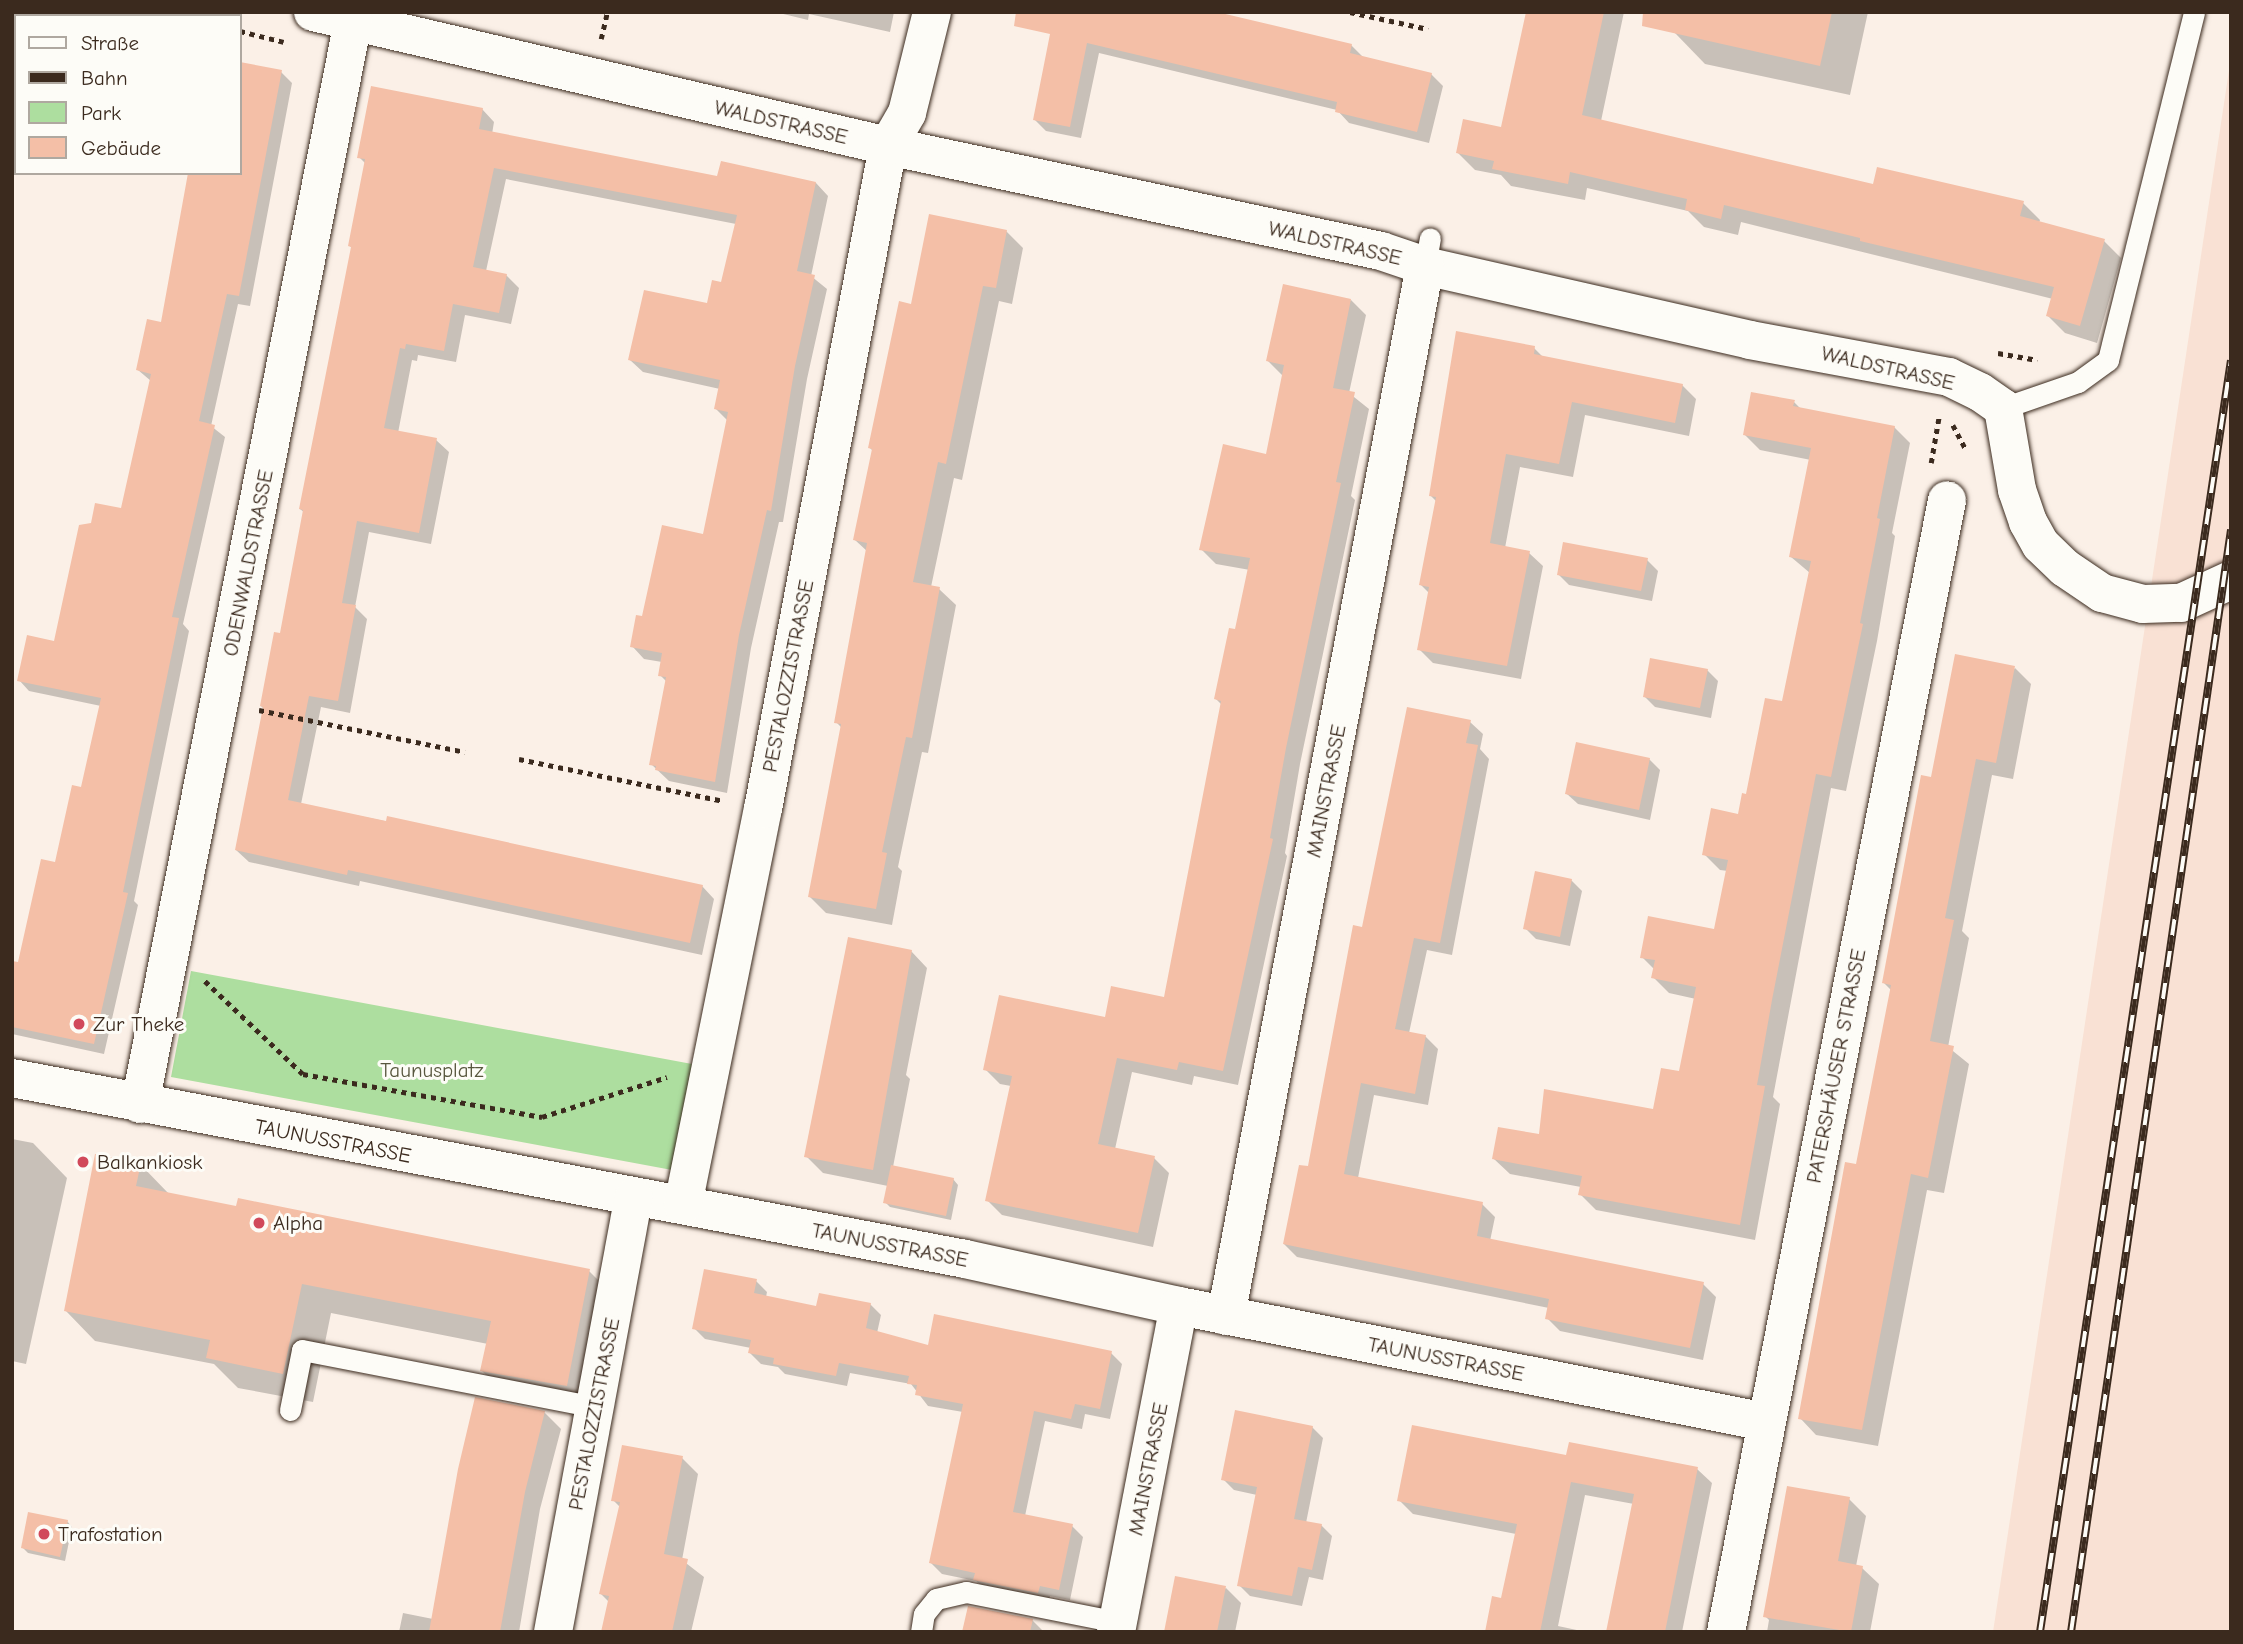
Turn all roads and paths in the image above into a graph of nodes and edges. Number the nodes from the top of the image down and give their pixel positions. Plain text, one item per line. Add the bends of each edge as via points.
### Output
1 (313, 12) edge
2 (607, 12) edge
3 (932, 12) edge
4 (1350, 12) edge
5 (2194, 12) edge
6 (353, 21) junction
7 (1428, 29) dead end
8 (600, 46) dead end
9 (888, 146) junction
10 (1427, 252) junction
11 (2003, 408) junction
12 (1938, 422) dead end
13 (1935, 431) dead end
14 (1947, 500) dead end
15 (2231, 580) edge
16 (220, 702) junction
17 (466, 752) dead end
18 (519, 759) dead end
19 (763, 809) junction
20 (173, 950) junction
21 (711, 1063) junction
22 (12, 1078) edge
23 (141, 1104) junction
24 (634, 1197) junction
25 (683, 1205) junction
26 (1179, 1306) junction
27 (1226, 1315) junction
28 (596, 1407) junction
29 (290, 1410) dead end
30 (1766, 1422) junction
31 (1117, 1627) edge
32 (553, 1632) edge
33 (921, 1632) edge
34 (1726, 1632) edge

1 - 6 street, WALDSTRASSE
2 - 8 path
3 - 9 street, PESTALOZZISTRASSE via 907,113
4 - 7 path
5 - 11 lane via 2108,360 2078,382
6 - 9 street, WALDSTRASSE
6 - 16 street, ODENWALDSTRASSE
9 - 10 street, WALDSTRASSE via 1381,251
9 - 19 street, PESTALOZZISTRASSE
10 - 11 street, WALDSTRASSE via 1750,340 1949,377
10 - 27 street, MAINSTRASSE
11 - 15 street via 2017,490 2028,522 2041,545 2065,568 2102,593 2143,604 2181,603
12 - 13 path
14 - 30 street, PATERSHÄUSER STRASSE
16 - 17 path
16 - 20 street, ODENWALDSTRASSE
18 - 19 path
19 - 21 street, PESTALOZZISTRASSE
20 - 21 path via 303,1074 542,1117
20 - 23 street, ODENWALDSTRASSE
21 - 25 street, PESTALOZZISTRASSE
22 - 23 street, TAUNUSSTRASSE
23 - 24 street, TAUNUSSTRASSE
24 - 25 street, TAUNUSSTRASSE
24 - 28 street, PESTALOZZISTRASSE
25 - 26 street, TAUNUSSTRASSE
26 - 27 street, TAUNUSSTRASSE
26 - 31 street, MAINSTRASSE
27 - 30 street, TAUNUSSTRASSE
28 - 29 lane via 302,1350
28 - 32 street, PESTALOZZISTRASSE
30 - 34 street, PATERSHÄUSER STRASSE
31 - 33 lane via 966,1592 936,1599 924,1614

